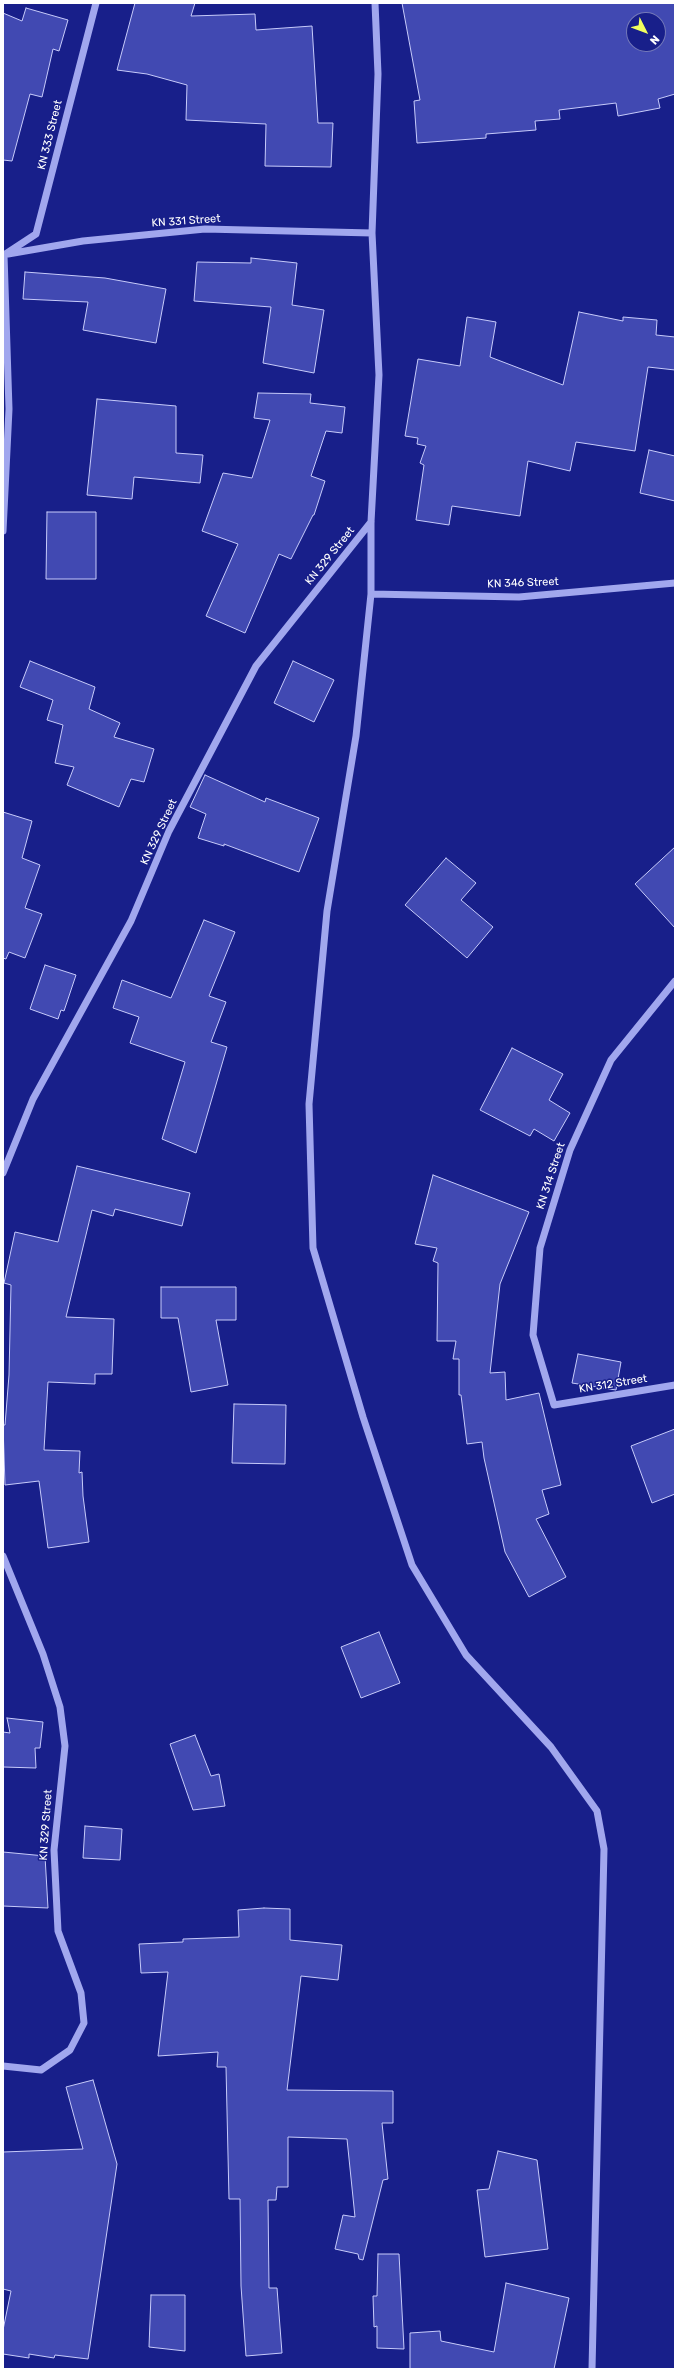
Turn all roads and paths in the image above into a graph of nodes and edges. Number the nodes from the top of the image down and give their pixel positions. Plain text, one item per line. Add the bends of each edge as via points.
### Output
1 (96, 3) edge
2 (374, 3) edge
3 (372, 233) junction
4 (3, 255) edge
5 (371, 522) junction
6 (3, 531) edge
7 (675, 583) edge
8 (371, 594) junction
9 (675, 981) edge
10 (3, 1173) edge
11 (675, 1385) edge
12 (554, 1405) joint
13 (3, 1556) edge
14 (3, 2066) edge
15 (592, 2369) edge

1 - 4 street, KN 333 Street via 36,234
2 - 3 street via 378,74
3 - 4 street, KN 331 Street via 204,229 84,241
3 - 5 street via 379,375
4 - 6 street via 9,410
5 - 8 street
5 - 10 street, KN 329 Street via 256,666 169,831 131,921 33,1099
7 - 8 street, KN 346 Street via 520,597
8 - 15 street via 356,736 327,911 309,1104 313,1248 362,1417 412,1565 466,1656 552,1746 597,1811 604,1849
9 - 12 street, KN 314 Street via 611,1060 570,1150 540,1248 533,1335
11 - 12 street, KN 312 Street
13 - 14 street, KN 329 Street via 43,1654 60,1707 65,1746 54,1850 58,1931 81,1993 84,2023 70,2050 41,2070

